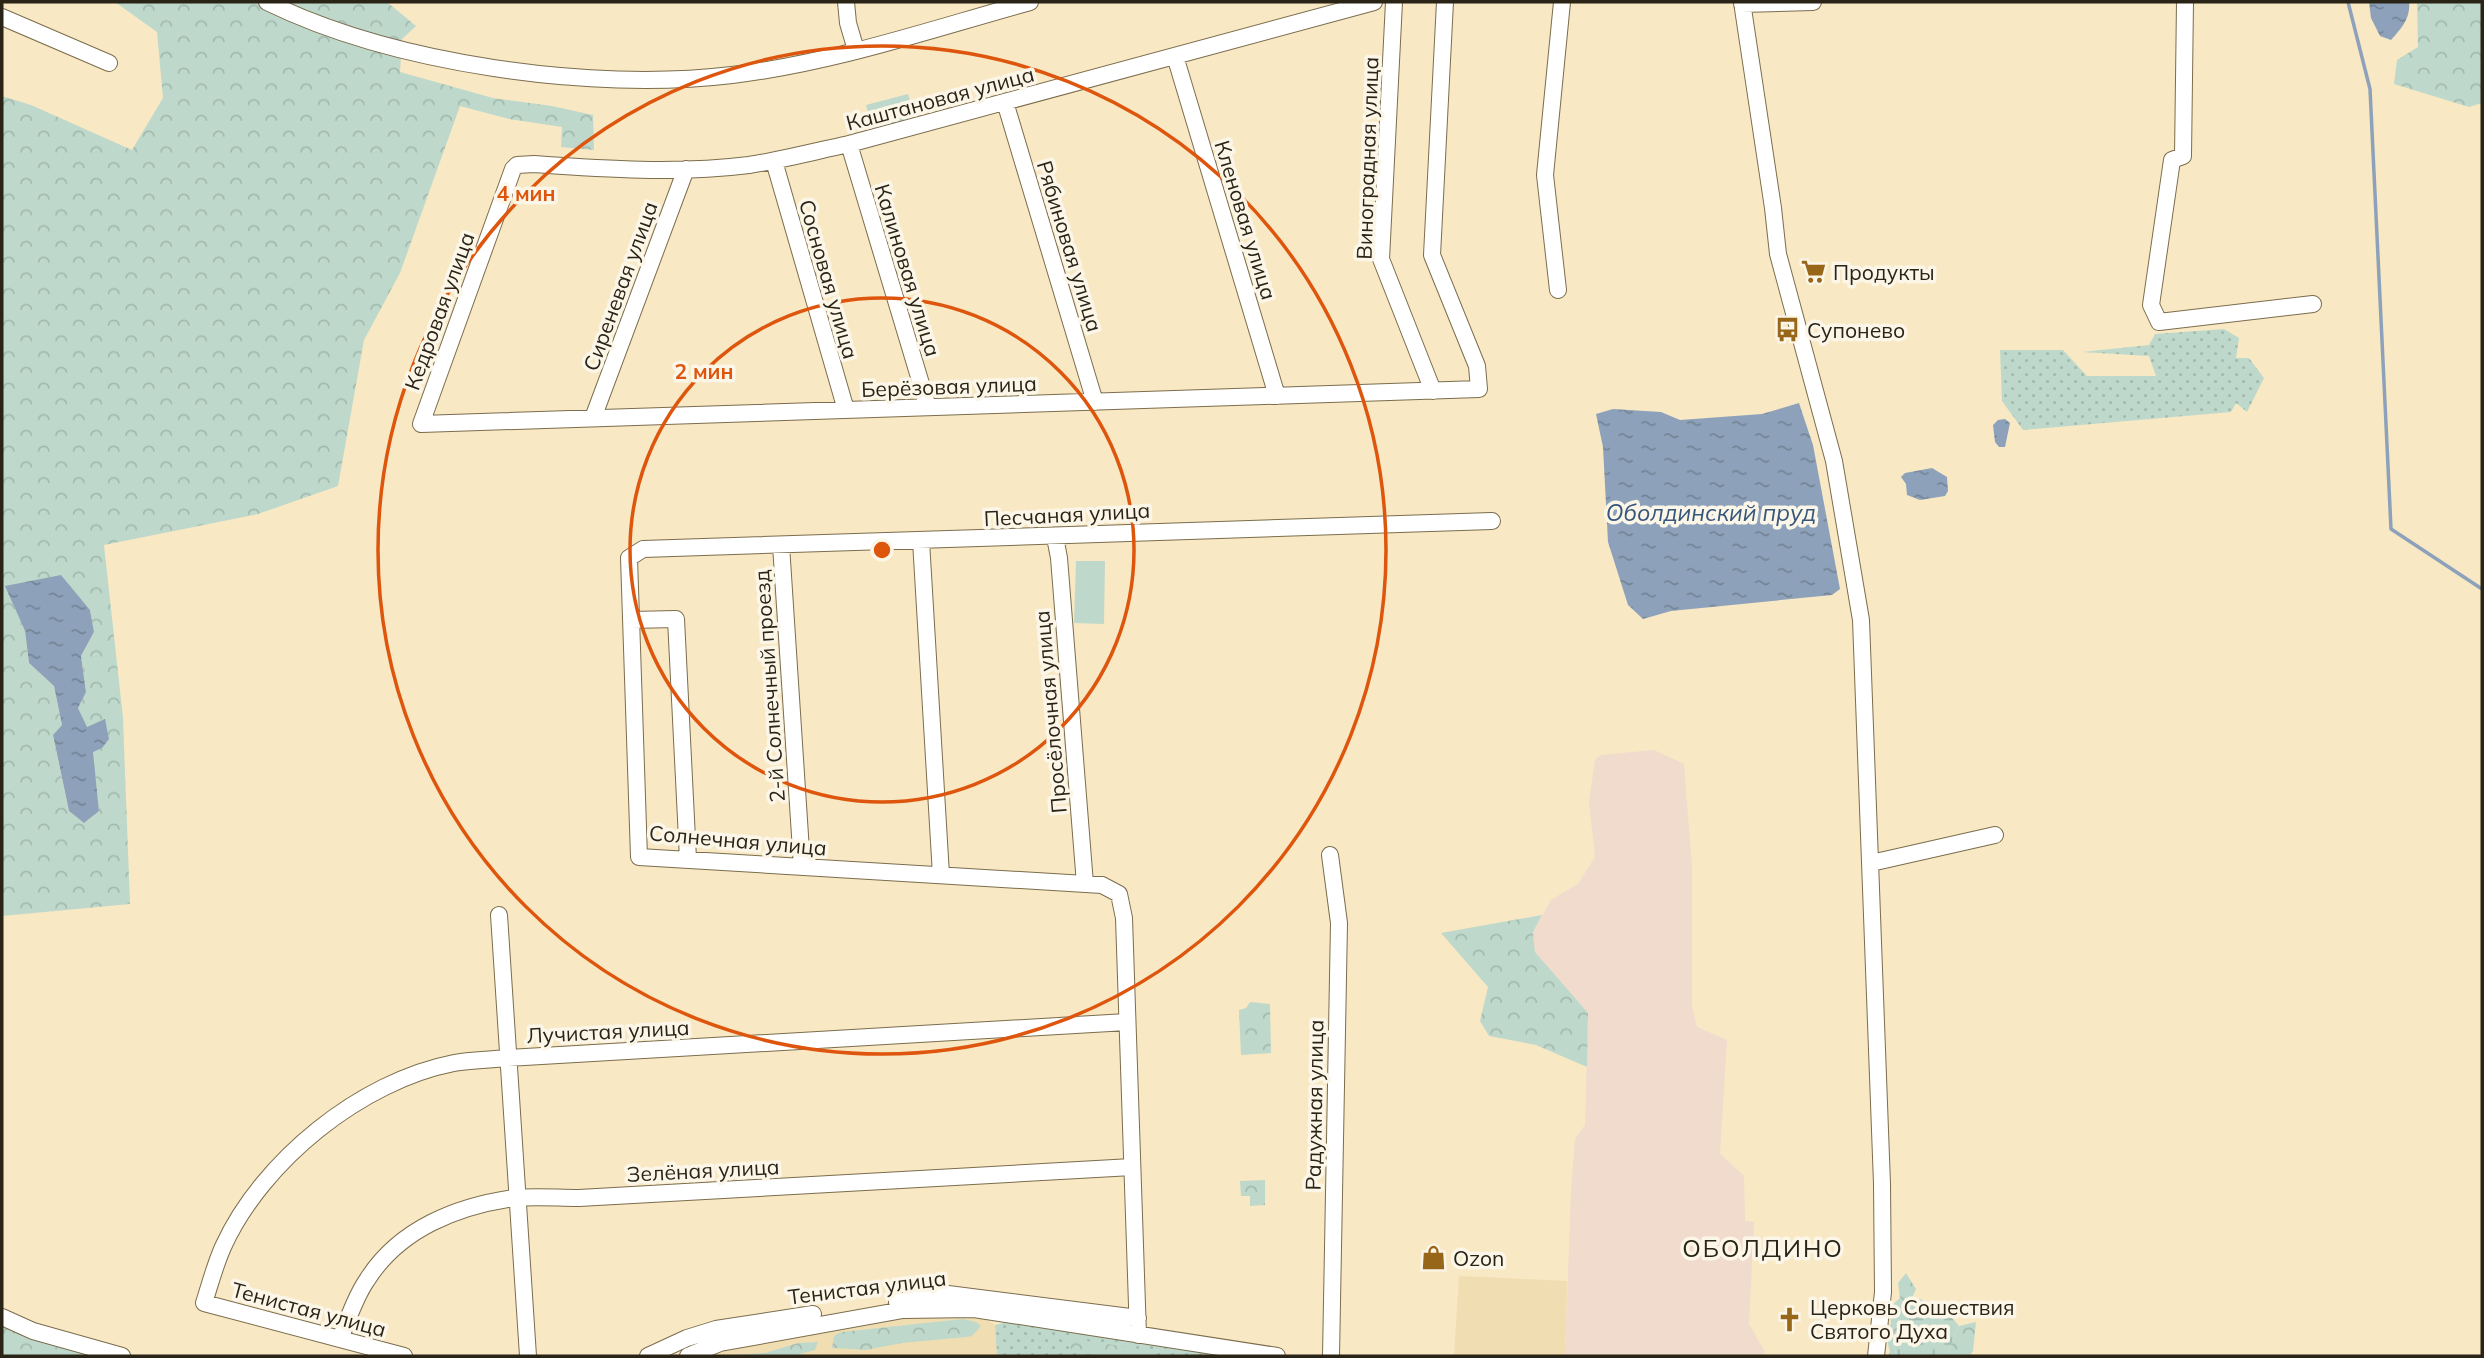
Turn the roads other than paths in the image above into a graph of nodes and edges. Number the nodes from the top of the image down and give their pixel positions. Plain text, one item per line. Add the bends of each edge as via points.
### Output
1 (267, 2) edge
2 (846, 2) edge
3 (1030, 2) edge
4 (1374, 2) edge
5 (1394, 2) edge
6 (1445, 2) edge
7 (1562, 2) edge
8 (1813, 2) edge
9 (2185, 2) edge
10 (1742, 3) edge
11 (2, 17) edge
12 (856, 50) junction
13 (1175, 56) junction
14 (110, 63) dead end
15 (1005, 102) junction
16 (849, 144) junction
17 (774, 160) junction
18 (686, 169) junction
19 (512, 173) joint
20 (1558, 290) dead end
21 (2313, 304) dead end
22 (1433, 391) junction
23 (1278, 396) junction
24 (1095, 402) junction
25 (928, 407) junction
26 (846, 410) junction
27 (593, 418) junction
28 (421, 424) joint
29 (1492, 521) dead end
30 (1055, 537) junction
31 (921, 541) junction
32 (781, 545) junction
33 (643, 549) joint
34 (631, 620) junction
35 (1995, 835) dead end
36 (1330, 855) dead end
37 (688, 859) junction
38 (1871, 863) junction
39 (802, 866) junction
40 (941, 875) junction
41 (1085, 884) junction
42 (499, 915) dead end
43 (1127, 1022) junction
44 (507, 1058) junction
45 (1132, 1167) junction
46 (516, 1198) junction
47 (204, 1303) joint
48 (2, 1317) edge
49 (1138, 1327) junction
50 (340, 1339) junction
51 (122, 1356) edge
52 (404, 1356) edge
53 (528, 1356) edge
54 (648, 1356) edge
55 (688, 1356) edge
56 (1277, 1356) edge
57 (1331, 1356) edge
58 (1876, 1356) edge

1 - 12 street via 387,45 549,75 634,80 731,75
2 - 12 street
3 - 12 street
4 - 13 street, Каштановая улица
5 - 22 street, Виноградная улица via 1381,259
6 - 22 street, Берёзовая улица via 1432,255 1477,366 1479,389
7 - 20 street via 1545,175
8 - 10 street
9 - 21 street via 2183,156 2172,160 2151,305 2159,322
10 - 38 street via 1778,254 1833,461 1861,620
11 - 14 street
13 - 15 street, Каштановая улица
13 - 23 street, Кленовая улица
15 - 16 street, Каштановая улица
15 - 24 street, Рябиновая улица
16 - 17 street, Каштановая улица
16 - 25 street, Калиновая улица
17 - 18 street, Каштановая улица
17 - 26 street, Сосновая улица
18 - 19 street, Каштановая улица via 523,163
18 - 27 street, Сиреневая улица
19 - 28 street, Кедровая улица
22 - 23 street, Берёзовая улица
23 - 24 street, Берёзовая улица
24 - 25 street, Берёзовая улица
25 - 26 street, Берёзовая улица
26 - 27 street, Берёзовая улица
27 - 28 street, Берёзовая улица
29 - 30 street, Песчаная улица
30 - 31 street, Песчаная улица
30 - 41 street, Просёлочная улица
31 - 32 street, Песчаная улица
31 - 40 street
32 - 33 street, Песчаная улица
32 - 39 street, 2-й Солнечный проезд
33 - 34 street, Солнечная улица via 629,558
34 - 37 street, Солнечная улица via 639,857
34 - 37 street via 676,618
35 - 38 street
36 - 57 street, Радужная улица via 1339,923
37 - 39 street, Солнечная улица
38 - 58 street via 1883,1292
39 - 40 street, Солнечная улица
40 - 41 street, Солнечная улица
41 - 43 street, Солнечная улица via 1102,885 1119,894
42 - 44 street
43 - 44 street, Лучистая улица
43 - 45 street
44 - 46 street
44 - 47 street, Лучистая улица via 454,1063 390,1085 313,1134 253,1197 223,1246
45 - 46 street, Зелёная улица
45 - 49 street
46 - 50 street, Зелёная улица via 464,1208 412,1233 367,1280
46 - 53 street
47 - 50 street, Тенистая улица
48 - 51 street via 33,1331
49 - 54 street, Тенистая улица via 948,1294 716,1329
49 - 55 street via 974,1309 903,1310 720,1343
49 - 56 street
50 - 52 street, Тенистая улица

